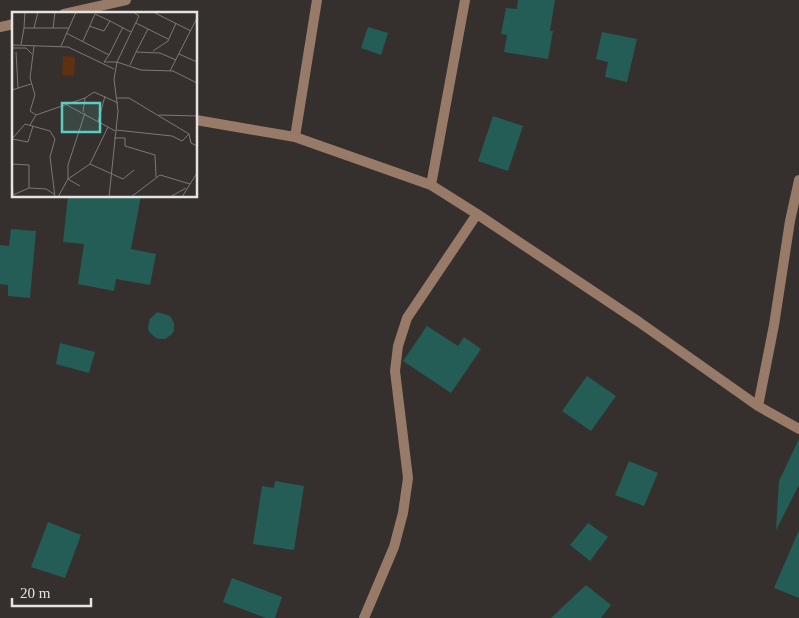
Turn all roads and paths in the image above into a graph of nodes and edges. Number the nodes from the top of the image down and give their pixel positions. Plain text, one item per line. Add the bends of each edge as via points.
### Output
1 (126, 0) edge
2 (317, 0) edge
3 (465, 0) edge
4 (73, 12) edge
5 (198, 120) edge
6 (295, 137) junction
7 (799, 180) edge
8 (431, 186) junction
9 (477, 214) junction
10 (758, 406) junction
11 (799, 429) edge
12 (364, 618) edge

1 - 4 street
2 - 6 street
3 - 8 street
5 - 6 street
6 - 8 street
7 - 10 street
8 - 9 street
9 - 10 street
9 - 12 street via 407,318 398,346 395,371 408,478 394,547
10 - 11 street

